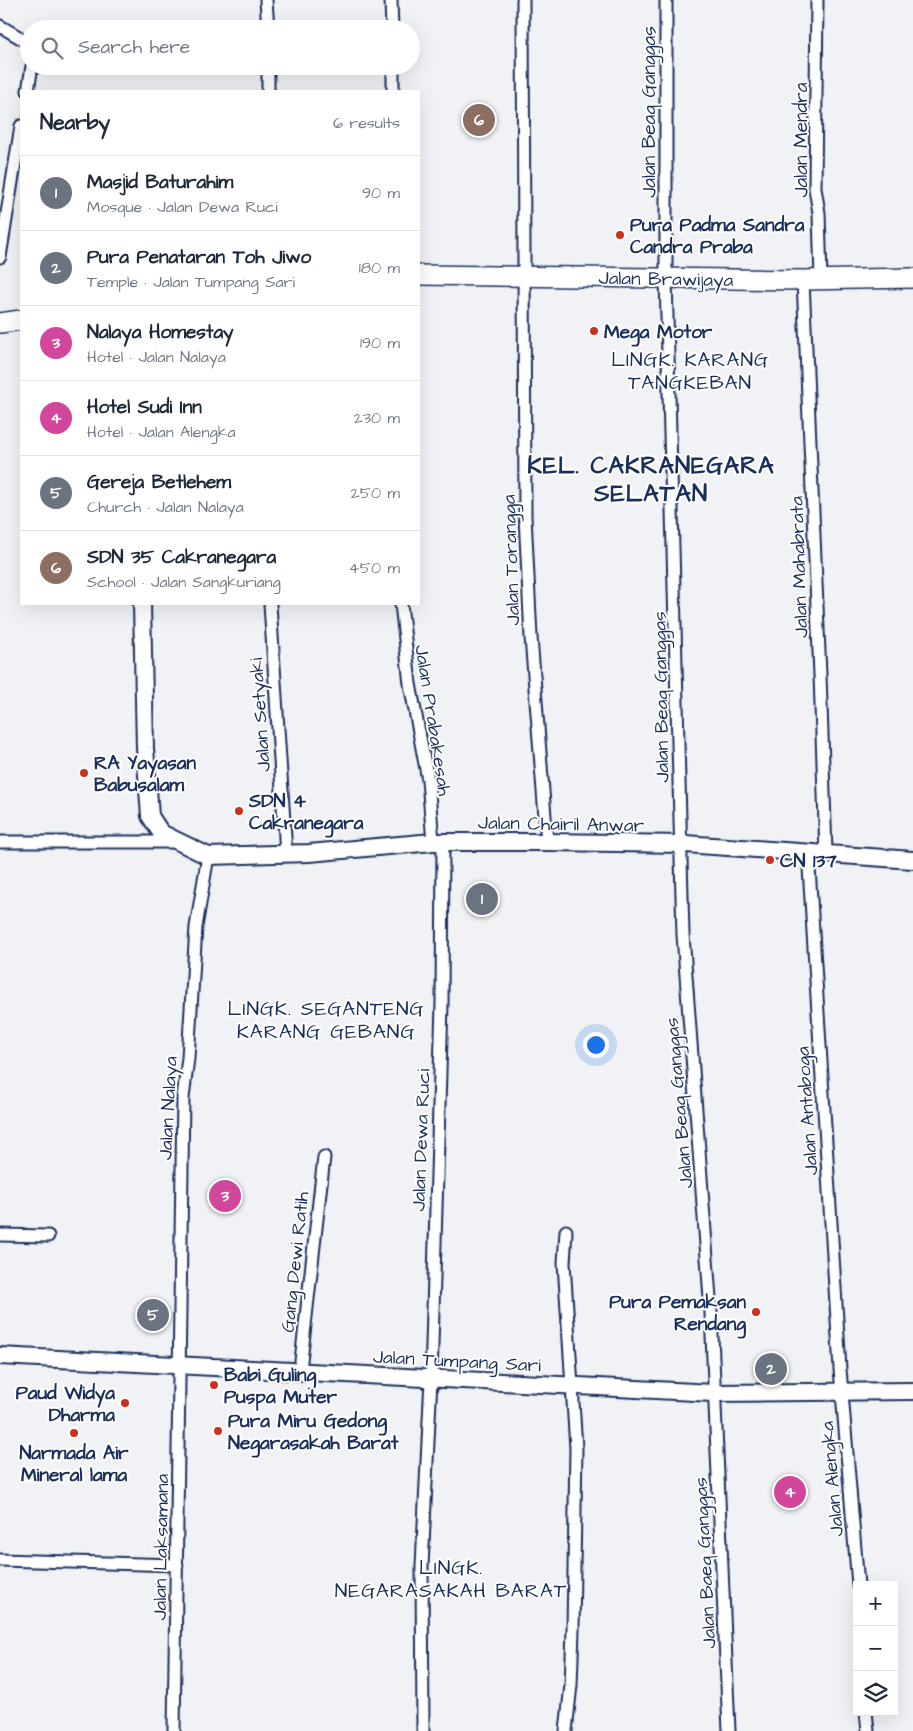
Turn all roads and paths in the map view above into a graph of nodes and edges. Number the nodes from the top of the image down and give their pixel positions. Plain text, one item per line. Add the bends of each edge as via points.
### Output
1 (266, 0) edge
2 (391, 0) edge
3 (523, 0) edge
4 (666, 0) edge
5 (817, 0) edge
6 (267, 20) edge
7 (392, 20) edge
8 (0, 26) edge
9 (20, 37) edge
10 (31, 75) edge
11 (268, 75) edge
12 (393, 75) edge
13 (28, 90) edge
14 (268, 90) edge
15 (393, 90) edge
16 (20, 132) edge
17 (0, 257) edge
18 (420, 275) edge
19 (523, 277) junction
20 (666, 278) junction
21 (913, 278) edge
22 (812, 279) junction
23 (20, 320) edge
24 (0, 323) edge
25 (142, 605) edge
26 (270, 605) edge
27 (401, 605) edge
28 (0, 842) edge
29 (176, 842) junction
30 (438, 842) junction
31 (547, 842) junction
32 (681, 844) junction
33 (808, 852) junction
34 (286, 853) junction
35 (826, 853) junction
36 (208, 856) junction
37 (913, 860) edge
38 (324, 1157) dead end
39 (566, 1231) dead end
40 (0, 1235) edge
41 (48, 1236) dead end
42 (0, 1356) edge
43 (179, 1364) junction
44 (840, 1369) joint
45 (300, 1370) junction
46 (431, 1379) junction
47 (571, 1386) junction
48 (913, 1391) edge
49 (842, 1392) junction
50 (713, 1393) junction
51 (0, 1560) edge
52 (177, 1565) junction
53 (858, 1581) edge
54 (866, 1716) edge
55 (174, 1731) edge
56 (423, 1731) edge
57 (566, 1731) edge
58 (729, 1731) edge
59 (868, 1731) edge

1 - 6 street
2 - 7 street
3 - 19 street, Jalan Torangga
4 - 20 street, Jalan Beaq Ganggas
5 - 22 street, Jalan Mendra via 815,188 819,214
8 - 9 street
10 - 13 street
11 - 14 street
12 - 15 street
16 - 17 street
18 - 19 main road, Jalan Brawijaya
19 - 20 main road, Jalan Brawijaya
19 - 31 street, Jalan Torangga via 525,516
20 - 22 main road, Jalan Brawijaya
20 - 32 street, Jalan Beaq Ganggas
21 - 22 main road, Jalan Brawijaya
22 - 35 street, Jalan Mahabrata
23 - 24 main road
25 - 29 street via 148,806 150,816 161,833
26 - 34 street, Jalan Setyaki
27 - 30 street, Jalan Prabakesah via 410,684
28 - 29 street
29 - 36 street
30 - 31 street, Jalan Chairil Anwar
30 - 34 street, Jalan Chairil Anwar
30 - 46 street, Jalan Dewa Ruci via 442,1004
31 - 32 street, Jalan Chairil Anwar
32 - 33 street, Jalan Chairil Anwar
32 - 50 street, Jalan Beaq Ganggas via 686,982 710,1292
33 - 35 street, Jalan Chairil Anwar
33 - 44 street, Jalan Antaboga
34 - 36 street, Jalan Chairil Anwar
35 - 37 street, Jalan Chairil Anwar
36 - 43 street, Jalan Nalaya via 196,927 183,1098
38 - 45 street, Gang Dewi Ratih
39 - 47 street via 564,1263
40 - 41 street
42 - 43 street, Jalan Tumpang Sari
43 - 45 street, Jalan Tumpang Sari
43 - 52 street, Jalan Laksamana
44 - 49 street, Jalan Alengka
45 - 46 street, Jalan Tumpang Sari
46 - 47 street, Jalan Tumpang Sari
46 - 56 street, Jalan Dewa Ruci via 422,1566
47 - 50 street, Jalan Tumpang Sari
47 - 57 street via 576,1448 575,1571
48 - 49 street, Jalan Tumpang Sari
49 - 50 street, Jalan Tumpang Sari
49 - 53 street, Jalan Alengka
50 - 58 street, Jalan Baeq Ganggas
51 - 52 street
52 - 55 street, Jalan Laksamana
54 - 59 street

